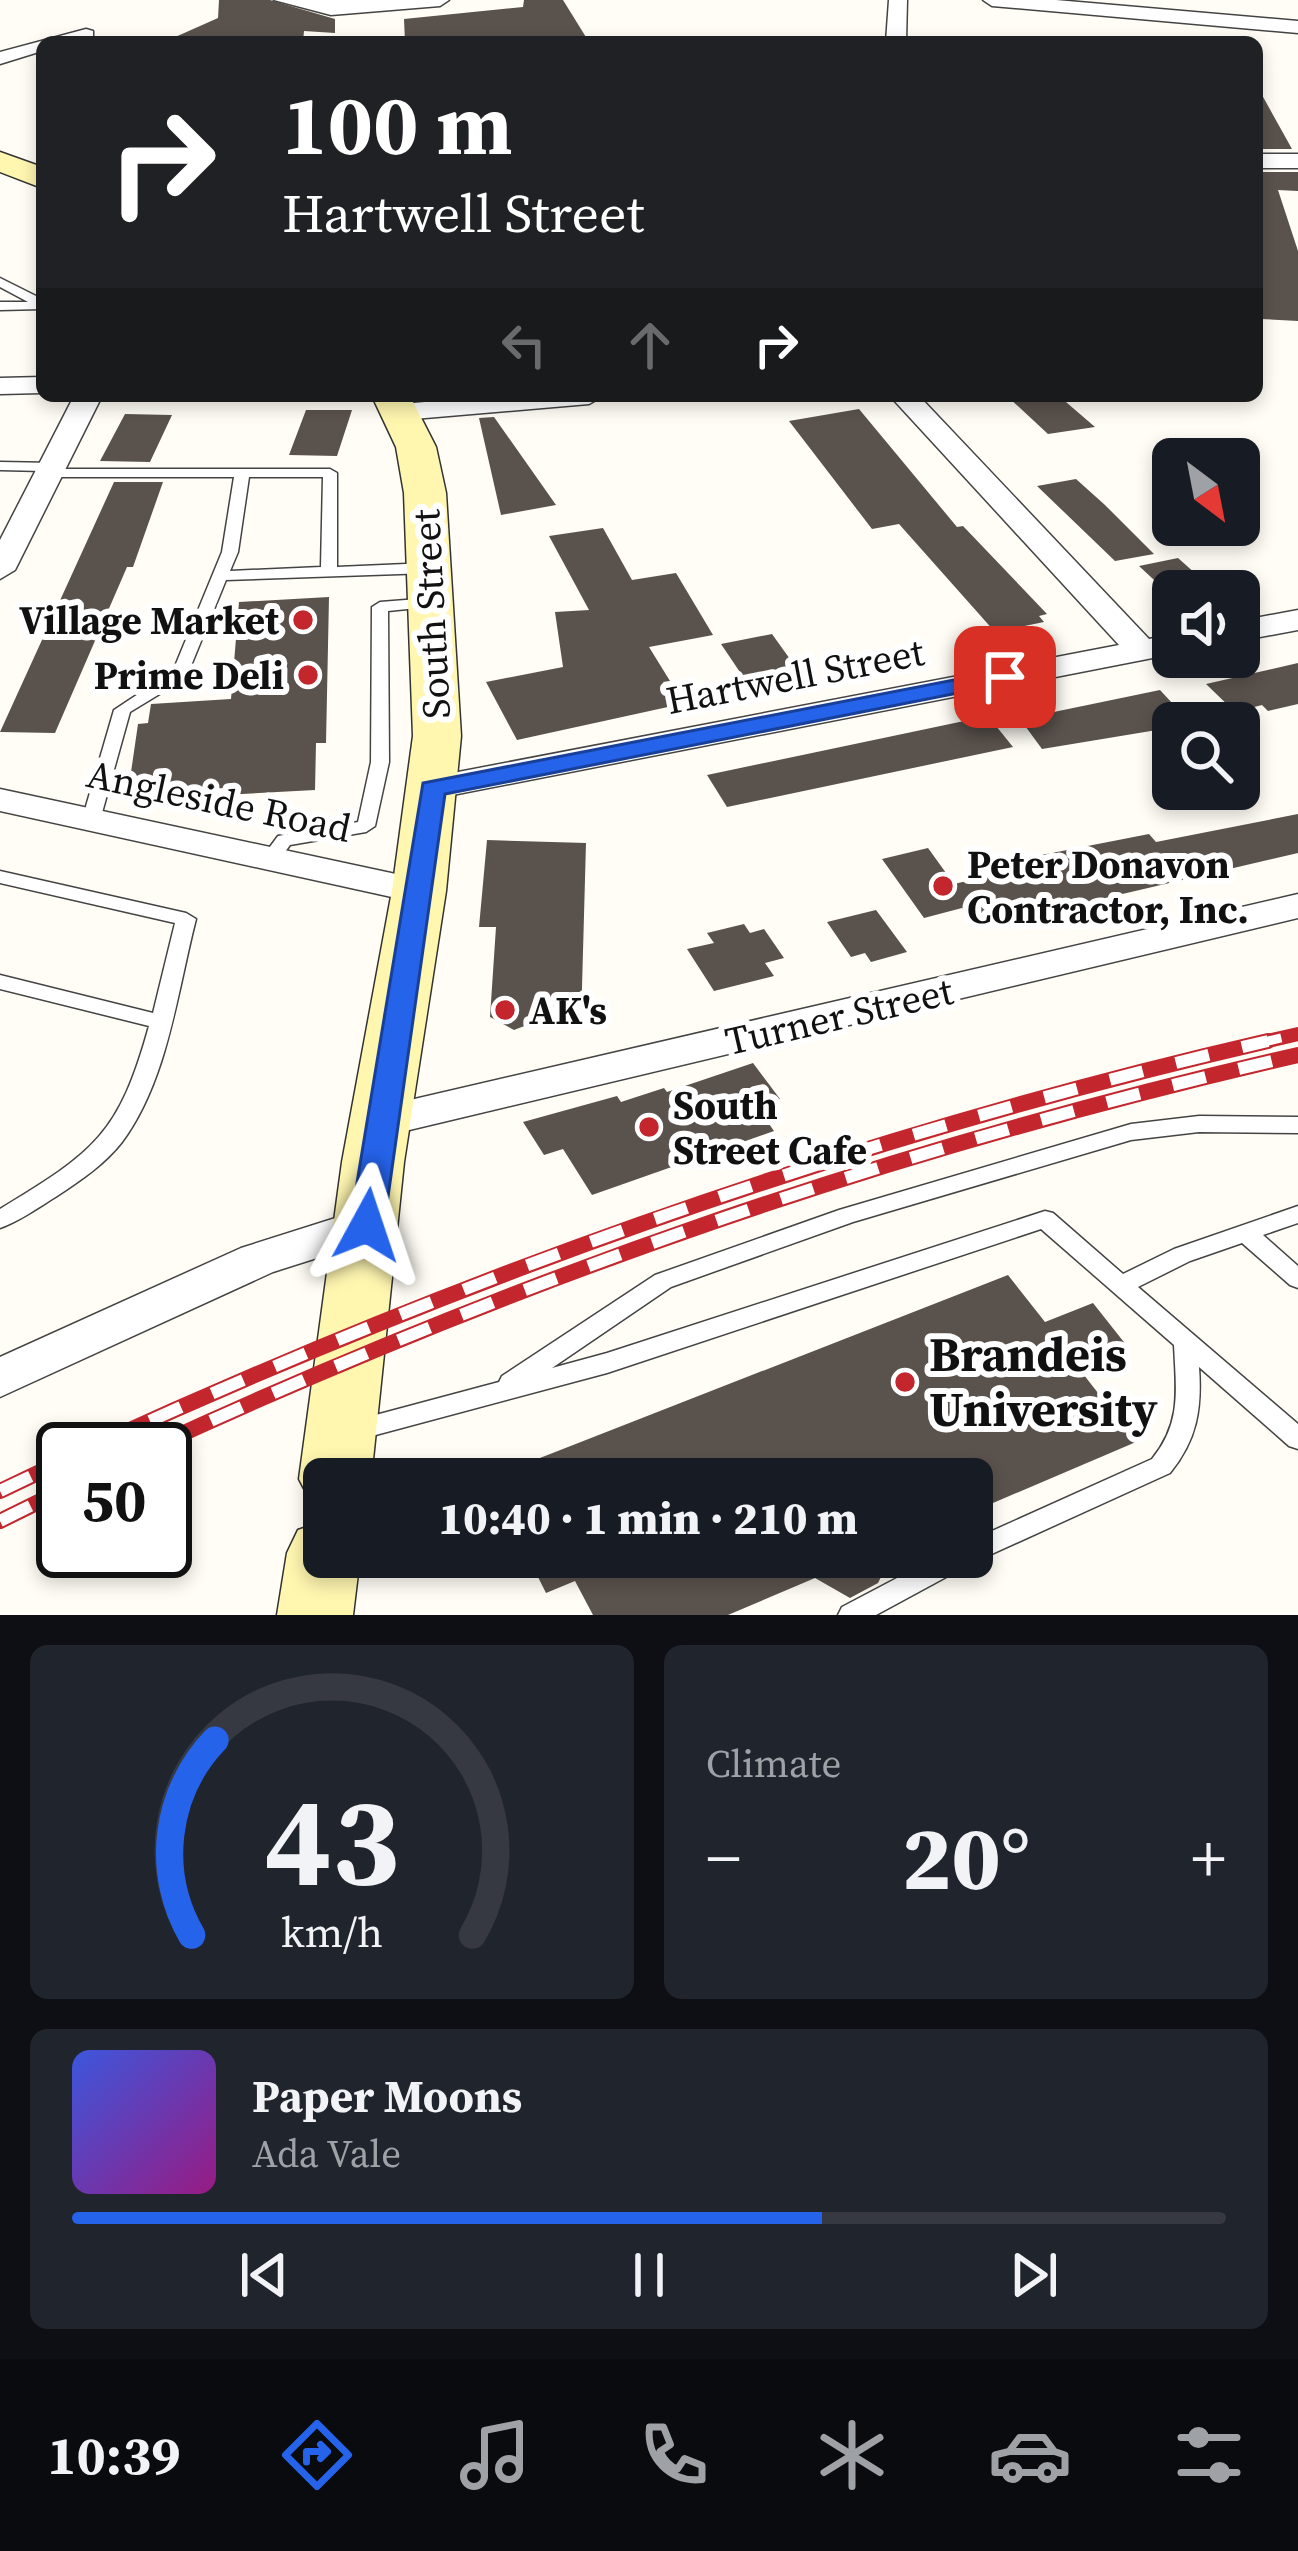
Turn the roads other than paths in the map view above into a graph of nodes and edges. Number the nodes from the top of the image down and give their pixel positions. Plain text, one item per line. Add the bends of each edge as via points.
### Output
1 (283, 0) edge
2 (440, 0) edge
3 (898, 0) edge
4 (992, 0) edge
5 (1134, 15) junction
6 (1298, 27) edge
7 (86, 34) dead end
8 (78, 36) edge
9 (896, 36) edge
10 (1139, 36) edge
11 (36, 47) edge
12 (0, 58) edge
13 (0, 161) edge
14 (1263, 161) edge
15 (1298, 161) edge
16 (36, 176) edge
17 (0, 282) edge
18 (36, 302) edge
19 (36, 305) edge
20 (0, 306) edge
21 (36, 385) edge
22 (0, 386) edge
23 (85, 402) edge
24 (444, 402) edge
25 (910, 402) edge
26 (396, 404) edge
27 (0, 466) edge
28 (52, 470) junction
29 (242, 473) junction
30 (0, 570) edge
31 (329, 572) junction
32 (221, 577) junction
33 (430, 586) junction
34 (1298, 620) edge
35 (1260, 628) edge
36 (1152, 642) edge
37 (1152, 648) edge
38 (380, 762) junction
39 (422, 767) junction
40 (0, 800) edge
41 (91, 820) junction
42 (270, 859) junction
43 (0, 877) edge
44 (419, 891) junction
45 (1298, 906) edge
46 (0, 982) edge
47 (158, 1021) junction
48 (380, 1121) junction
49 (1298, 1125) edge
50 (1298, 1214) edge
51 (0, 1220) edge
52 (367, 1225) junction
53 (1244, 1232) junction
54 (1298, 1280) edge
55 (1121, 1286) junction
56 (1186, 1341) junction
57 (0, 1378) edge
58 (485, 1396) junction
59 (1298, 1439) edge
60 (338, 1456) edge
61 (993, 1542) edge
62 (320, 1578) edge
63 (922, 1578) edge
64 (315, 1615) edge
65 (851, 1615) edge

1 - 2 street via 332,9
3 - 9 street
4 - 5 street
5 - 6 street
5 - 10 street
7 - 8 street
11 - 12 street
13 - 16 main road
14 - 15 street
17 - 18 lane
19 - 20 lane
21 - 22 street
23 - 28 street
24 - 26 street
25 - 36 street
26 - 33 main road, South Street via 421,469
27 - 28 lane
28 - 29 lane
28 - 30 street
29 - 31 lane via 330,473
29 - 32 lane
31 - 32 lane
31 - 33 lane
32 - 41 lane via 180,674 122,710
33 - 38 lane via 380,607
33 - 39 main road, South Street
34 - 35 street
37 - 39 street, Hartwell Street
38 - 39 lane
38 - 42 lane via 366,826 284,840
39 - 44 main road, South Street
40 - 41 street, Angleside Road
41 - 42 street, Angleside Road
42 - 44 street, Angleside Road
43 - 47 lane via 186,919
44 - 48 main road, South Street
45 - 48 street, Turner Street
46 - 47 lane
47 - 51 lane via 133,1108 112,1141
48 - 52 main road, South Street
49 - 58 lane via 1131,1132 847,1216 663,1281
50 - 53 lane
52 - 57 street via 257,1260
52 - 60 main road, South Street
53 - 54 lane
53 - 55 lane
55 - 56 lane
55 - 58 lane via 1045,1219 715,1330
56 - 59 lane
56 - 61 lane via 1182,1445 1161,1466
58 - 60 lane
62 - 64 main road
63 - 65 lane

